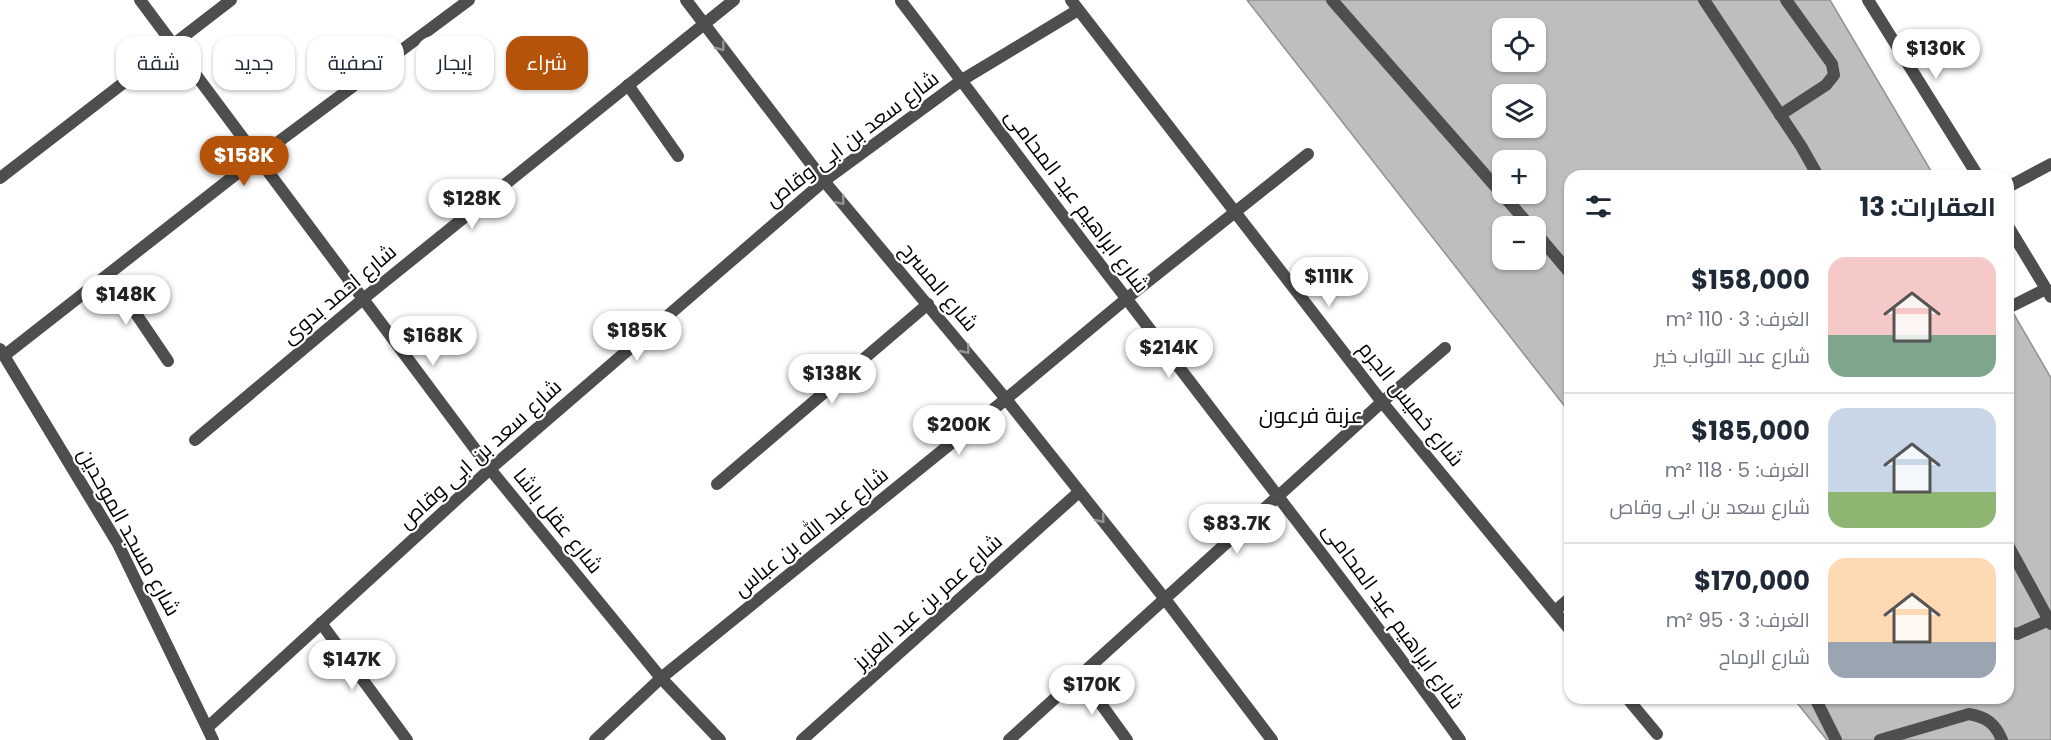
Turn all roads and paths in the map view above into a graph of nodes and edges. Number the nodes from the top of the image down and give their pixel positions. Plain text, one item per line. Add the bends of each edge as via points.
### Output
1 (140, 0) edge
2 (231, 0) edge
3 (469, 0) edge
4 (686, 0) edge
5 (734, 0) edge
6 (1332, 0) edge
7 (1704, 0) edge
8 (1786, 0) edge
9 (1868, 0) edge
10 (901, 1) edge
11 (1075, 5) edge
12 (703, 24) junction
13 (168, 36) edge
14 (184, 36) edge
15 (201, 80) edge
16 (962, 80) junction
17 (628, 84) junction
18 (116, 89) edge
19 (1780, 115) junction
20 (1308, 154) dead end
21 (678, 156) dead end
22 (258, 157) junction
23 (2051, 164) edge
24 (1814, 170) edge
25 (1974, 170) edge
26 (0, 178) edge
27 (824, 181) junction
28 (2014, 183) edge
29 (1236, 213) junction
30 (1521, 216) edge
31 (2014, 236) edge
32 (1546, 245) edge
33 (1564, 266) edge
34 (109, 274) junction
35 (2049, 293) edge
36 (363, 299) junction
37 (1126, 299) junction
38 (928, 304) junction
39 (2014, 306) edge
40 (1445, 348) dead end
41 (3, 352) edge
42 (168, 361) dead end
43 (1006, 399) junction
44 (1382, 402) junction
45 (195, 440) dead end
46 (490, 469) junction
47 (717, 484) dead end
48 (1079, 492) junction
49 (1280, 496) junction
50 (2014, 556) edge
51 (1165, 598) junction
52 (1564, 603) edge
53 (1555, 611) junction
54 (1564, 622) edge
55 (2050, 622) edge
56 (321, 623) junction
57 (2014, 633) edge
58 (1080, 675) junction
59 (661, 678) junction
60 (1632, 704) edge
61 (1818, 704) edge
62 (208, 727) junction
63 (1657, 734) dead end
64 (213, 740) edge
65 (407, 740) edge
66 (595, 740) edge
67 (720, 740) edge
68 (802, 740) edge
69 (1009, 740) edge
70 (1127, 740) edge
71 (1272, 740) edge
72 (1460, 740) edge
73 (1836, 740) edge
74 (1880, 740) edge
75 (2002, 740) edge

1 - 13 street, شارع عقل باشا
2 - 14 street
3 - 22 street
4 - 12 street, شارع المسرح
5 - 12 street, شارع احمد بدوى
6 - 30 street
7 - 19 street
8 - 19 street via 1832,63 1834,75 1826,85
9 - 25 street
10 - 16 street, شارع ابراهيم عيد المحامى
11 - 16 street, شارع سعد بن ابى وقاص
11 - 29 street, شارع خميس الجرم
12 - 17 street, شارع احمد بدوى
12 -> 27 street, شارع المسرح
15 - 22 street, شارع عقل باشا
16 - 27 street, شارع سعد بن ابى وقاص
16 - 37 street, شارع ابراهيم عيد المحامى
17 - 21 street
17 - 36 street, شارع احمد بدوى
18 - 26 street
19 - 24 street
20 - 29 street, شارع عبد الله بن عباس
22 - 34 street
22 - 36 street, شارع عقل باشا
23 - 28 street
27 -> 38 street, شارع المسرح
27 - 46 street, شارع سعد بن ابى وقاص
29 - 37 street, شارع عبد الله بن عباس
29 - 44 street, شارع خميس الجرم
31 - 35 street
32 - 33 street
34 - 41 street
34 - 42 street
35 - 39 street
36 - 45 street, شارع احمد بدوى
36 - 46 street, شارع عقل باشا
37 - 43 street, شارع عبد الله بن عباس
37 - 49 street, شارع ابراهيم عيد المحامى
38 -> 43 street, شارع المسرح
38 - 47 street
40 - 44 street
41 - 62 street, شارع مسجد الموحدين via 118,544
43 - 48 street, شارع المسرح
43 - 59 street, شارع عبد الله بن عباس
44 - 49 street
44 - 53 street, شارع خميس الجرم
46 - 56 street, شارع سعد بن ابى وقاص
46 - 59 street, شارع عقل باشا
48 -> 51 street, شارع المسرح
48 - 68 street, شارع عمر بن عبد العزيز
49 - 51 street
49 - 72 street, شارع ابراهيم عيد المحامى
50 - 55 street
51 - 58 street
51 - 71 street, شارع المسرح
52 - 53 street
53 - 54 street, شارع خميس الجرم
55 - 57 street
56 - 62 street, شارع سعد بن ابى وقاص
56 - 65 street
58 - 69 street
58 - 70 street
59 - 66 street, شارع عبد الله بن عباس
59 - 67 street, شارع عقل باشا
60 - 63 street
61 - 73 street
62 - 64 street, شارع مسجد الموحدين
74 - 75 street via 1969,714 1993,723

